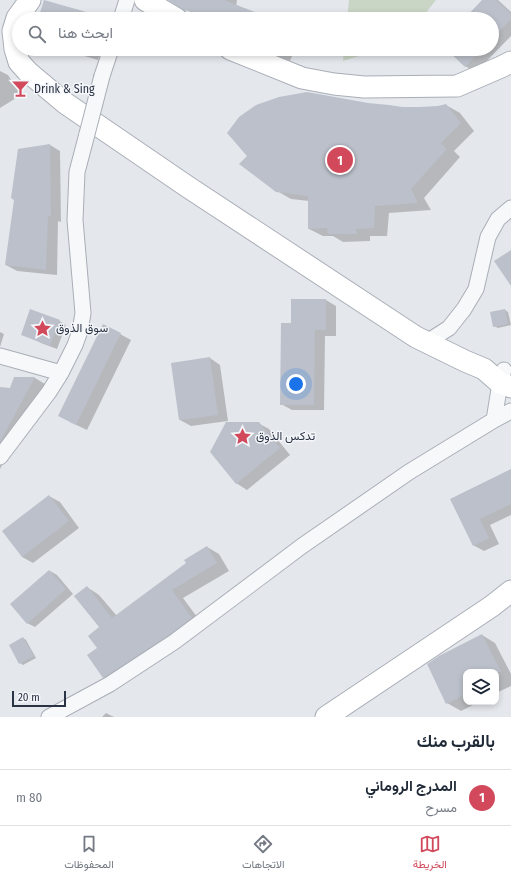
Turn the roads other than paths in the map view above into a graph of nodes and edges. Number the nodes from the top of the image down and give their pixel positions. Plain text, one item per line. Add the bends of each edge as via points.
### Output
1 (30, 0) edge
2 (127, 0) edge
3 (145, 0) edge
4 (21, 12) edge
5 (123, 12) edge
6 (165, 12) edge
7 (17, 56) edge
8 (109, 56) edge
9 (247, 56) edge
10 (511, 62) edge
11 (511, 208) edge
12 (427, 342) junction
13 (0, 356) edge
14 (61, 373) junction
15 (502, 376) edge
16 (511, 411) edge
17 (494, 420) junction
18 (0, 457) edge
19 (511, 591) edge
20 (49, 717) edge
21 (326, 717) edge

1 - 4 main road
2 - 5 street
3 - 6 main road
7 - 12 main road via 28,72 65,103 188,187
8 - 14 street, bridge via 77,172 76,213 83,313 75,345
9 - 10 main road via 302,78 364,87 457,86
11 - 12 street via 498,219 488,237 476,289 464,309 448,328
12 - 15 main road
13 - 14 street
14 - 18 street
15 - 17 street
16 - 17 street
17 - 20 street via 403,476 302,546 174,642 110,684
19 - 21 main road

